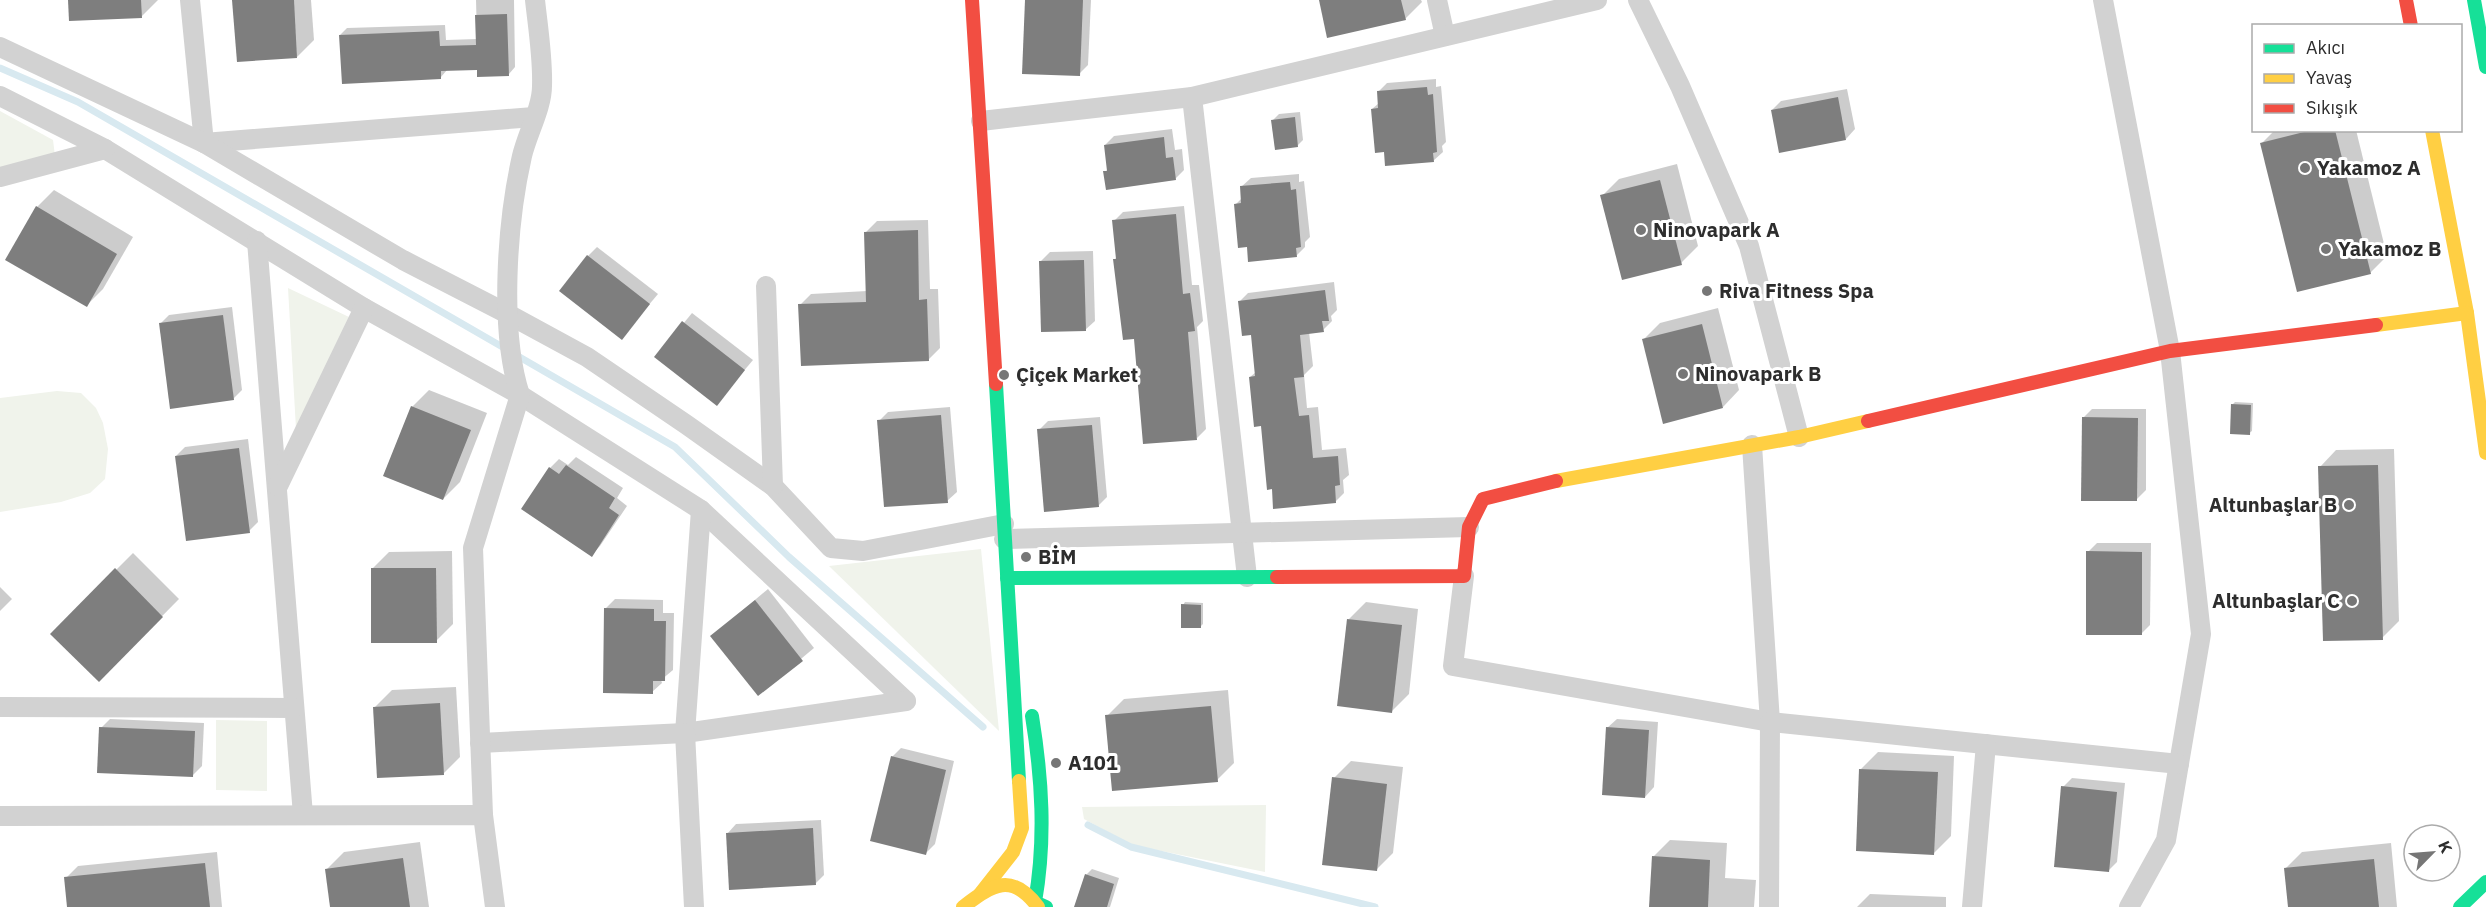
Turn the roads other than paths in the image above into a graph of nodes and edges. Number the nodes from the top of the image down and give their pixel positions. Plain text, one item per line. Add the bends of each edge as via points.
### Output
1 (190, 0) edge
2 (535, 0) edge
3 (972, 0) edge
4 (1437, 0) edge
5 (1597, 0) edge
6 (1638, 0) edge
7 (2103, 0) edge
8 (2406, 0) edge
9 (2474, 0) edge
10 (2411, 24) edge
11 (1445, 36) junction
12 (0, 47) edge
13 (2486, 67) edge
14 (0, 96) edge
15 (1192, 97) junction
16 (534, 117) junction
17 (981, 121) junction
18 (2432, 132) edge
19 (204, 143) junction
20 (105, 149) junction
21 (0, 177) edge
22 (257, 241) junction
23 (766, 286) dead end
24 (364, 308) junction
25 (2467, 313) junction
26 (508, 314) junction
27 (2170, 351) junction
28 (520, 395) junction
29 (1798, 437) junction
30 (1752, 446) junction
31 (2486, 453) edge
32 (772, 486) junction
33 (277, 488) junction
34 (701, 510) junction
35 (1469, 527) junction
36 (1004, 531) junction
37 (1243, 534) junction
38 (1464, 576) junction
39 (1247, 577) junction
40 (1006, 578) junction
41 (0, 707) edge
42 (294, 708) junction
43 (1770, 722) junction
44 (685, 733) junction
45 (480, 744) junction
46 (1986, 744) junction
47 (2179, 764) junction
48 (303, 815) junction
49 (483, 815) junction
50 (0, 816) edge
51 (2486, 882) edge
52 (980, 894) junction
53 (1040, 905) edge
54 (495, 907) edge
55 (694, 907) edge
56 (963, 907) edge
57 (1769, 907) edge
58 (1972, 907) edge
59 (2129, 907) edge
60 (2460, 907) edge

1 - 19 street
2 - 16 street via 542,88
3 - 17 street
4 - 11 street
5 - 11 street
6 - 29 street via 1749,246
7 - 27 street
8 - 10 street
9 - 13 street
11 - 15 street
12 - 19 street
14 - 20 street
15 - 17 street
15 - 37 street
16 - 19 street
16 - 26 street via 522,155 510,229
17 - 36 street
18 - 25 street
19 - 26 street via 403,260
20 - 21 street
20 - 22 street
22 - 24 street
22 - 33 street
23 - 32 street
24 - 28 street
24 - 33 street
25 - 27 street
25 - 31 street
26 - 28 street via 513,372
26 - 32 street via 586,357
27 - 29 street
27 - 47 street via 2201,634
28 - 34 street
28 - 45 street via 473,548
29 - 30 street
30 - 35 street via 1578,475 1484,499
30 - 43 street
32 - 36 street via 831,548 864,551
33 - 42 street
34 - 44 street
34 - 44 street via 906,701
35 - 37 street
35 - 38 street
36 - 37 street
36 - 40 street
37 - 39 street
38 - 39 street
38 - 43 street via 1453,666
39 - 40 street
40 - 52 street via 1022,828 1013,852
40 - 53 street via 1037,743 1044,845
41 - 42 street
42 - 48 street
43 - 46 street
43 - 57 street
44 - 45 street
44 - 55 street
45 - 49 street
46 - 47 street
46 - 58 street
47 - 59 street via 2166,840
48 - 49 street
48 - 50 street
49 - 54 street
51 - 60 street
52 - 53 street via 993,886 1019,886
52 - 56 street

